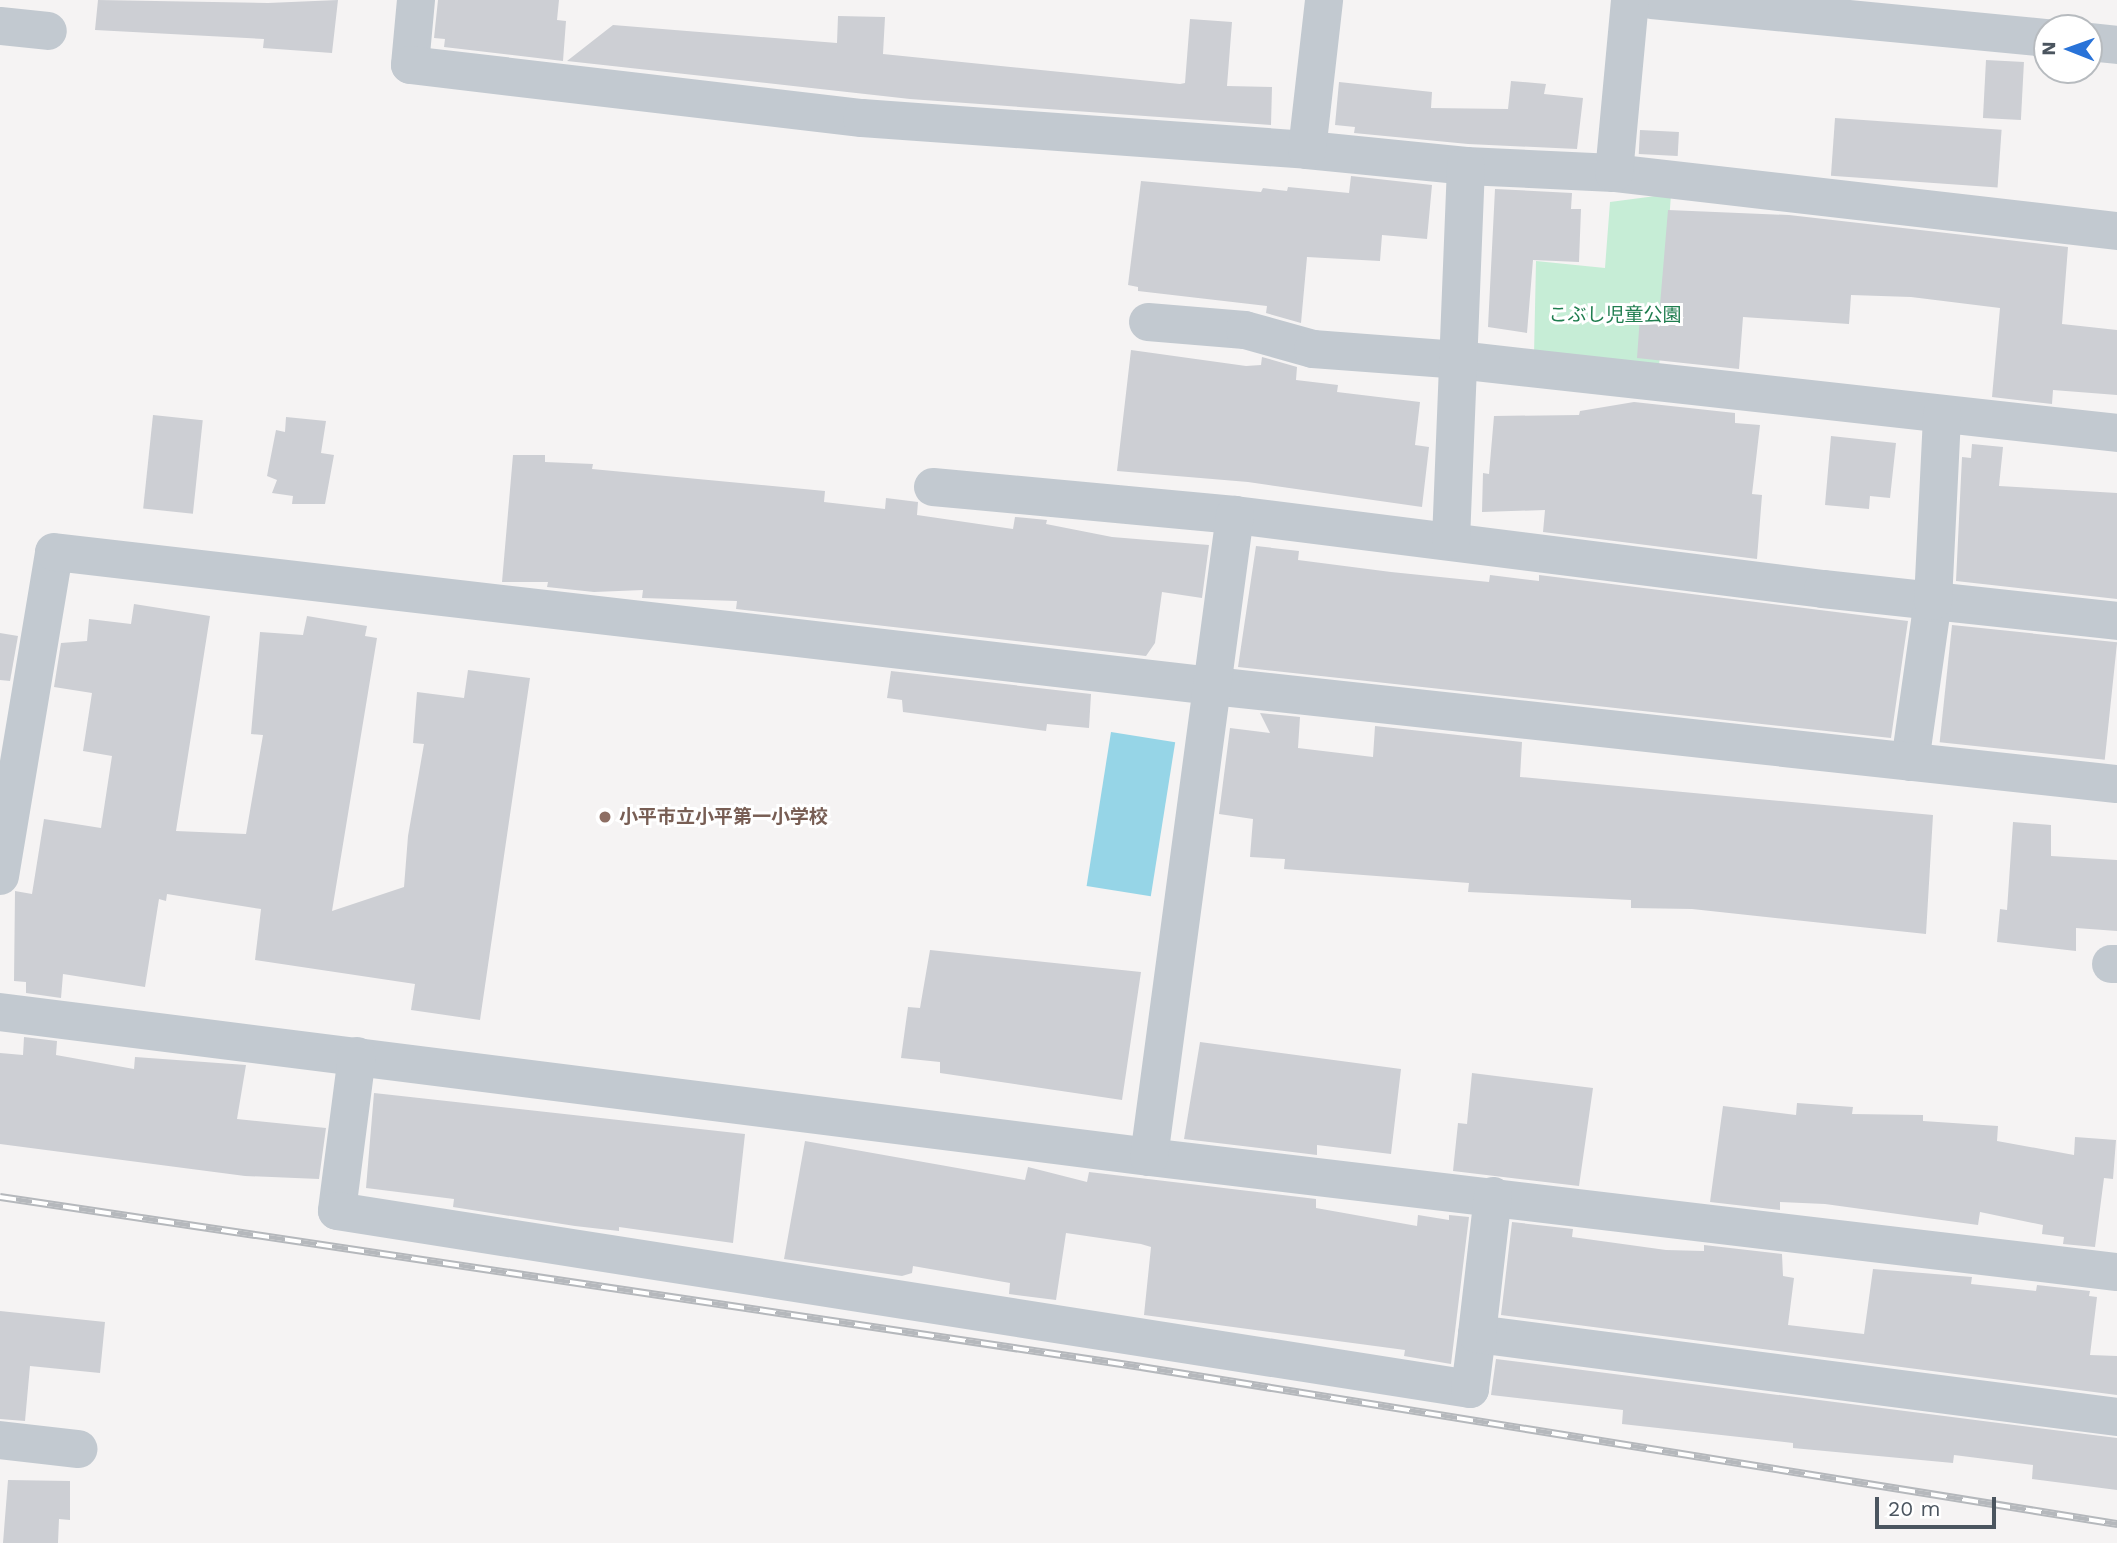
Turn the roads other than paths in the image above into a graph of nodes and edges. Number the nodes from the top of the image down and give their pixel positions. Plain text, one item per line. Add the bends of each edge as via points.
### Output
1 (416, 0) edge
2 (1324, 0) edge
3 (1630, 0) edge
4 (1652, 0) edge
5 (0, 26) edge
6 (48, 31) dead end
7 (2033, 37) edge
8 (1307, 150) junction
9 (1466, 166) junction
10 (1614, 173) junction
11 (2117, 231) edge
12 (1148, 322) dead end
13 (1458, 360) junction
14 (1942, 414) junction
15 (2117, 433) edge
16 (933, 487) dead end
17 (1235, 515) junction
18 (1451, 540) junction
19 (1933, 601) junction
20 (2117, 621) edge
21 (1213, 686) junction
22 (13, 717) edge
23 (1910, 762) junction
24 (2117, 784) edge
25 (0, 876) edge
26 (0, 1012) edge
27 (357, 1056) junction
28 (1149, 1157) junction
29 (1493, 1196) junction
30 (2117, 1272) edge
31 (1477, 1334) junction
32 (2117, 1417) edge
33 (0, 1440) edge
34 (78, 1449) dead end

1 - 8 street via 410,65 862,118
2 - 8 street
3 - 10 street
4 - 7 street
5 - 6 street
8 - 9 street
9 - 10 street
9 - 13 street
10 - 11 street
12 - 13 street via 1245,330 1313,349
13 - 14 street
13 - 18 street
14 - 15 street
14 - 19 street
16 - 17 street
17 - 18 street
17 - 21 street
18 - 19 street
19 - 20 street
19 - 23 street
21 - 22 street via 54,552
21 - 23 street
21 - 28 street
22 - 25 street
23 - 24 street
26 - 27 street
27 - 28 street
27 - 31 street via 337,1211 1470,1389
28 - 29 street
29 - 30 street
29 - 31 street
31 - 32 street
33 - 34 street

